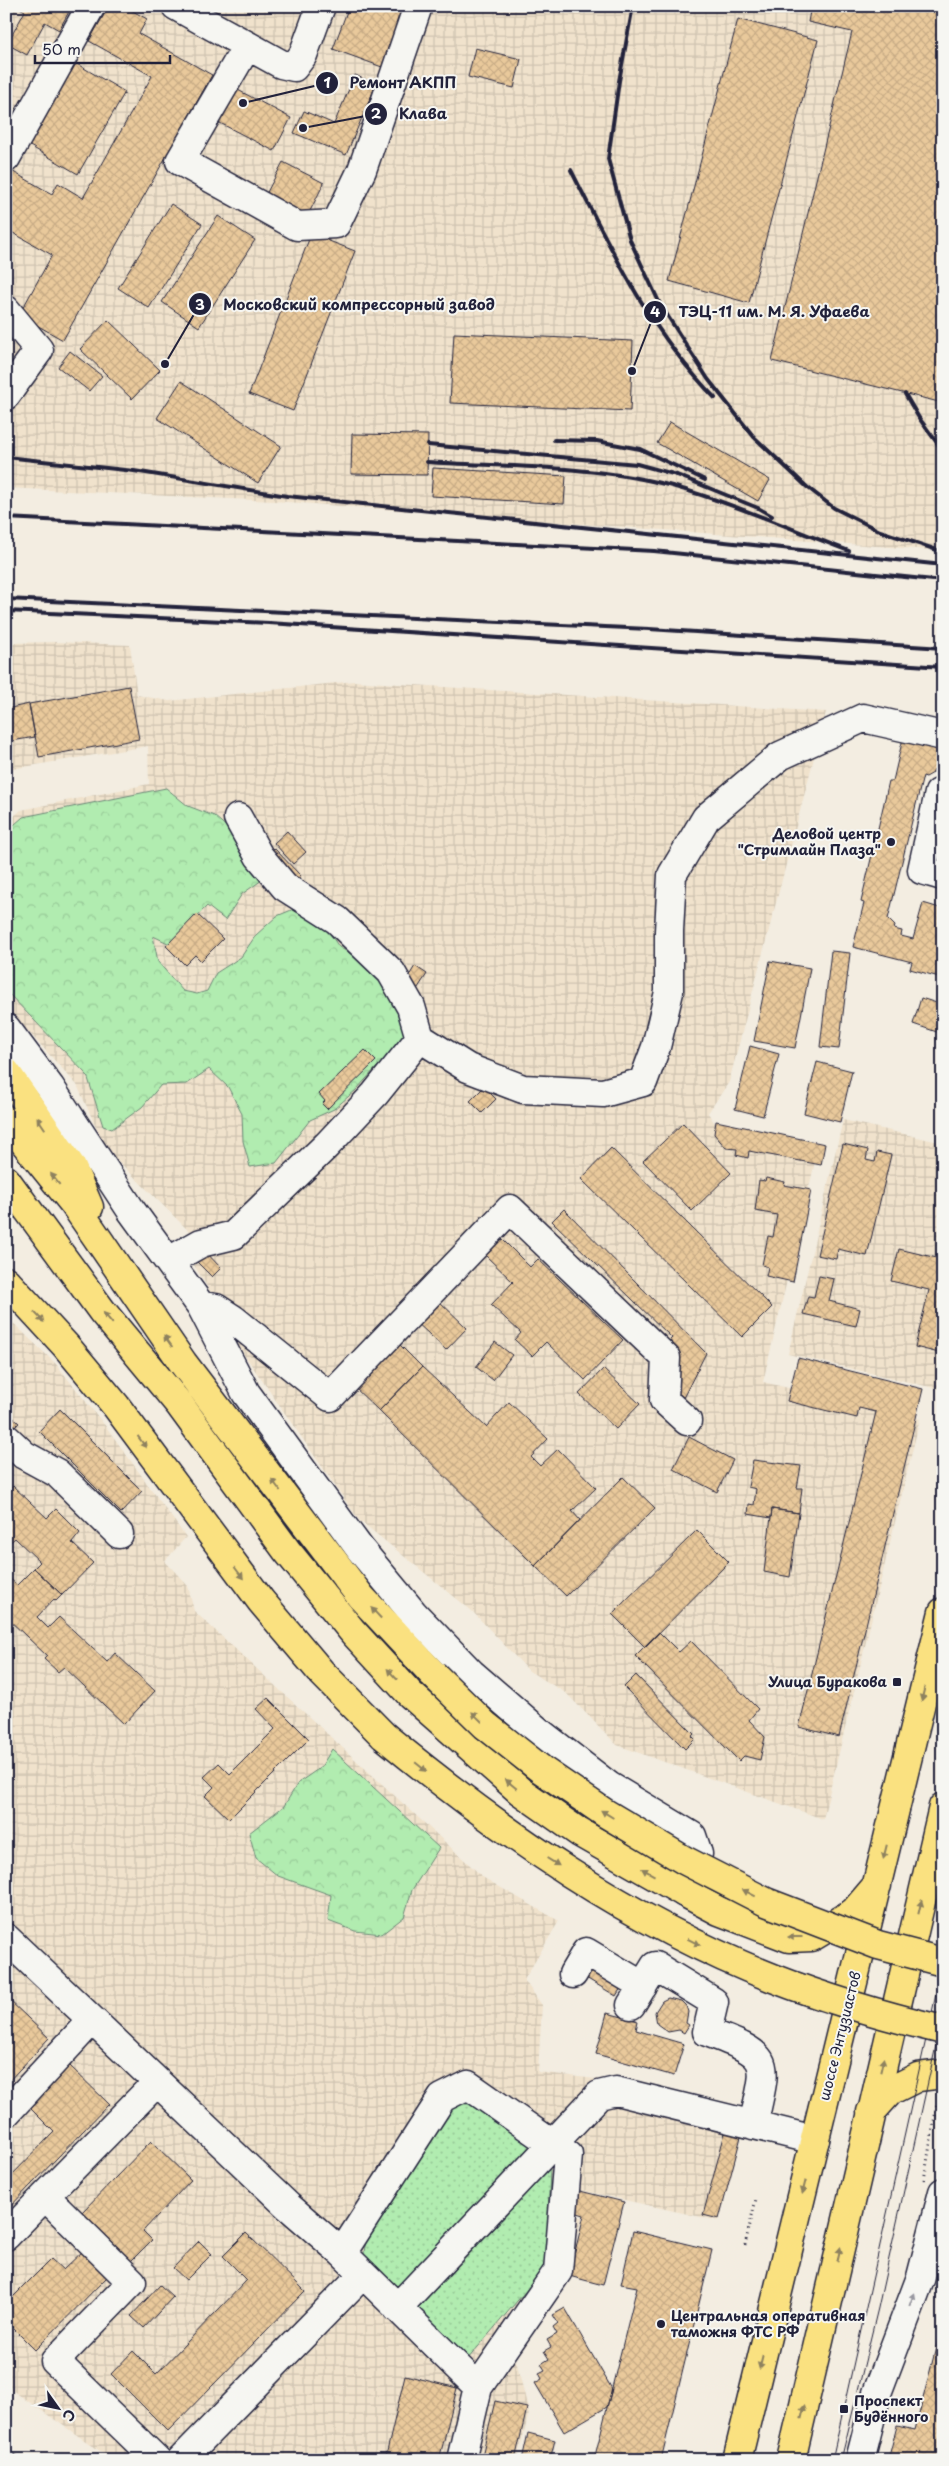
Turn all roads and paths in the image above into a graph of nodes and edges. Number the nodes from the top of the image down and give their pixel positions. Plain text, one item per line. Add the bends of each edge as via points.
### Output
1 (91, 6) edge
2 (176, 6) edge
3 (321, 6) edge
4 (418, 6) edge
5 (247, 46) junction
6 (6, 158) edge
7 (6, 310) edge
8 (6, 396) edge
9 (943, 736) edge
10 (943, 794) edge
11 (238, 818) dead end
12 (943, 876) edge
13 (6, 1028) edge
14 (420, 1038) junction
15 (6, 1072) edge
16 (6, 1120) edge
17 (6, 1180) edge
18 (111, 1259) junction
19 (169, 1261) junction
20 (6, 1281) edge
21 (202, 1306) junction
22 (183, 1362) junction
23 (687, 1420) dead end
24 (6, 1438) edge
25 (119, 1534) dead end
26 (287, 1551) junction
27 (943, 1612) edge
28 (943, 1808) edge
29 (877, 1885) junction
30 (685, 1893) junction
31 (6, 1938) edge
32 (943, 1962) edge
33 (573, 1974) dead end
34 (92, 2020) junction
35 (943, 2030) edge
36 (943, 2074) edge
37 (157, 2082) junction
38 (871, 2112) junction
39 (6, 2113) edge
40 (753, 2125) junction
41 (815, 2140) junction
42 (553, 2144) junction
43 (943, 2192) edge
44 (45, 2196) junction
45 (756, 2199) dead end
46 (6, 2236) edge
47 (745, 2245) dead end
48 (342, 2253) junction
49 (363, 2274) junction
50 (397, 2308) junction
51 (478, 2388) junction
52 (157, 2460) edge
53 (181, 2460) edge
54 (460, 2460) edge
55 (737, 2460) edge
56 (791, 2460) edge
57 (860, 2460) edge

1 - 6 street
2 - 5 street
3 - 5 street via 303,55 294,67 281,64
4 - 5 street via 362,170 336,224 297,226 180,161
7 - 8 street via 39,350
9 - 14 street via 863,718 780,756 706,818 672,876 669,992 656,1047 643,1082 604,1093 523,1089 468,1068
10 - 12 street via 939,793 922,870
11 - 14 street via 259,856 286,888 337,920 391,972 411,1007
13 - 19 street via 50,1087 130,1210
14 - 19 street via 334,1138 234,1235 201,1243
18 -> 15 main road via 71,1166
18 -> 16 main road via 74,1204
26 -> 17 main road via 179,1404 102,1311
22 -> 18 main road
19 - 21 street
20 -> 35 main road, bridge via 116,1406 261,1601 321,1672 384,1736 448,1789 520,1841 628,1908 695,1943 772,1978 861,2009
21 - 23 street via 216,1308 233,1319 330,1397 510,1209 666,1358 664,1400
21 - 30 street via 246,1393 360,1549 413,1613 471,1673 538,1731 609,1786 692,1836 698,1854
22 - 26 main road
32 -> 22 main road, bridge via 878,1945 766,1902 684,1860 605,1813 542,1770 485,1725 361,1597
24 - 25 street via 24,1454 57,1473
30 -> 26 main road via 580,1832 520,1791 465,1745 353,1632
27 -> 29 main road, шоссе Энтузиастов
38 -> 28 main road
29 -> 30 main road via 854,1912 812,1937 789,1938 719,1911
29 - 41 main road, шоссе Энтузиастов
31 - 34 street
33 - 40 street via 586,1952 637,1996 655,1966 714,2002 707,2032 745,2046 757,2054 763,2066
34 - 37 street
34 - 39 street
36 - 38 main road via 918,2077 890,2091
37 - 44 street
37 - 48 street via 289,2208
56 -> 38 main road
40 - 41 street
40 - 42 street via 616,2091 599,2095
41 -> 55 main road, шоссе Энтузиастов
42 - 48 street via 468,2085 442,2098
42 - 50 street
42 - 51 street via 568,2155 558,2272
57 -> 43 street via 877,2393 921,2277
44 - 46 street
44 - 52 street via 132,2282 55,2361
45 - 47 path
48 - 49 street
49 - 50 street
49 - 53 street
50 - 51 street
51 - 54 street

